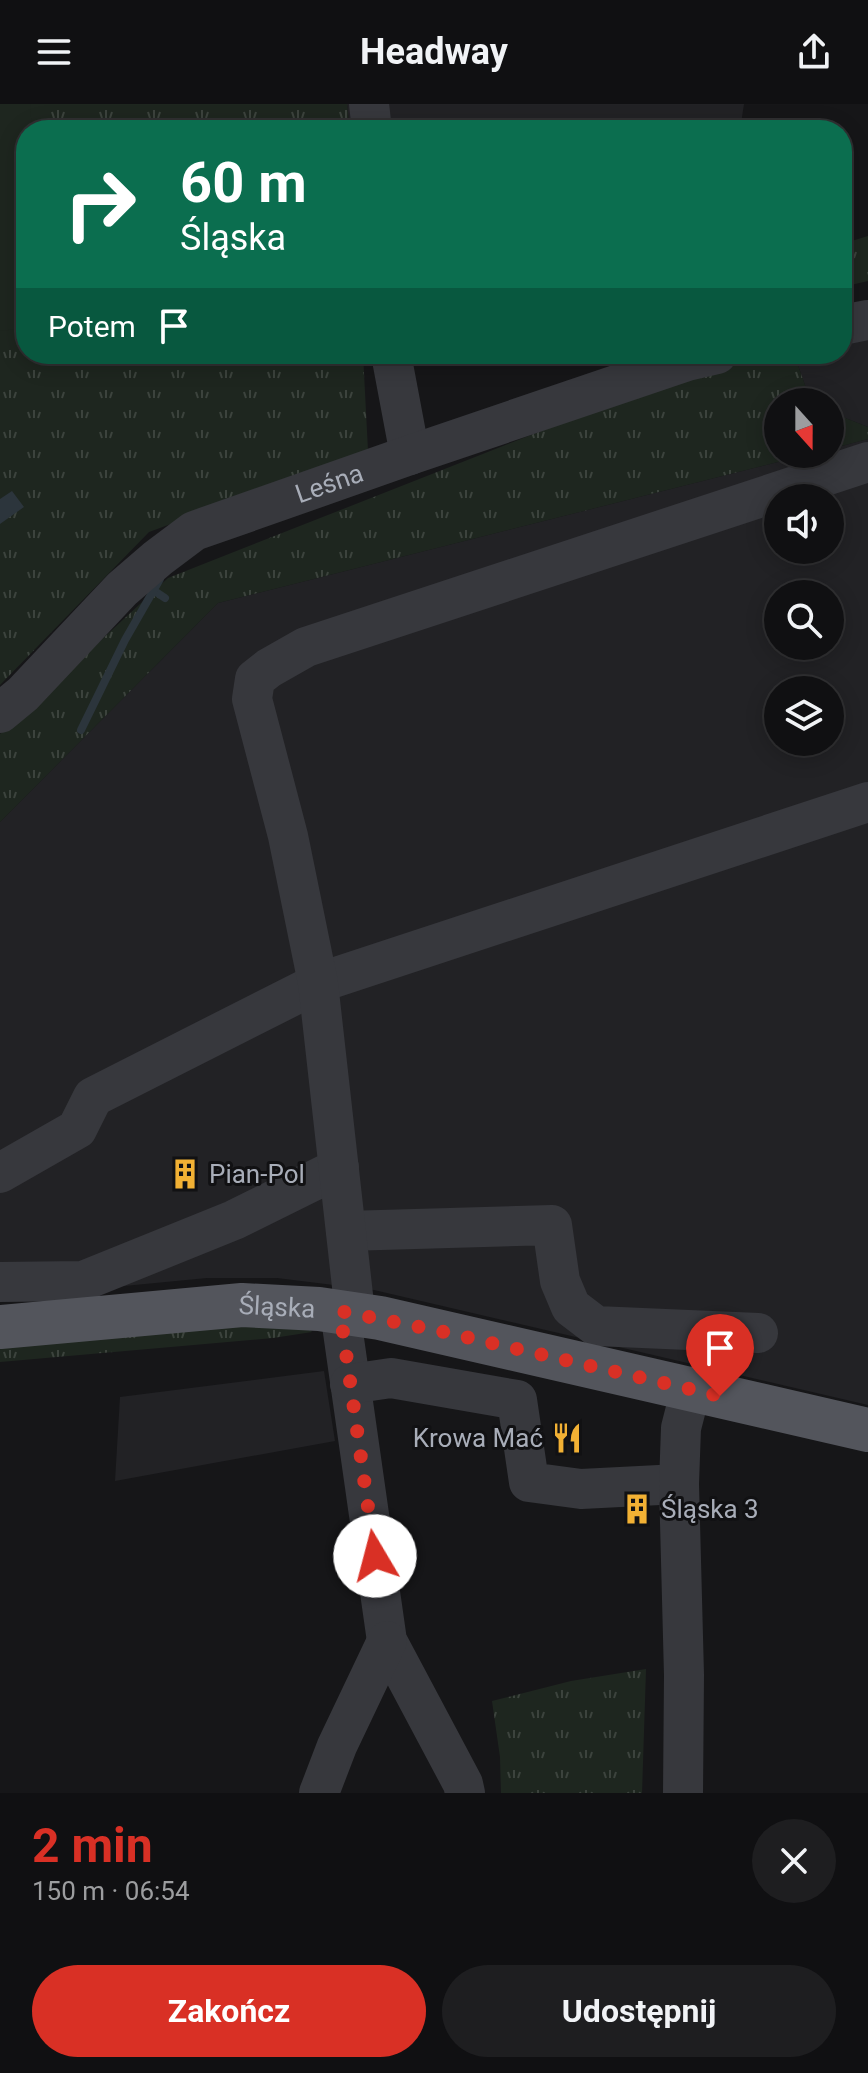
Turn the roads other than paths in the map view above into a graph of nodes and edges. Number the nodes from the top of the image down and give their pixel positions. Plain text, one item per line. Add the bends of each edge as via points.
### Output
1 (393, 364) edge
2 (678, 364) edge
3 (410, 455) junction
4 (868, 462) edge
5 (0, 713) edge
6 (868, 802) edge
7 (318, 983) junction
8 (339, 1168) junction
9 (0, 1173) edge
10 (346, 1231) junction
11 (0, 1282) edge
12 (348, 1312) junction
13 (0, 1327) edge
14 (758, 1333) dead end
15 (350, 1384) junction
16 (691, 1389) junction
17 (868, 1430) edge
18 (679, 1484) junction
19 (387, 1641) junction
20 (319, 1793) edge
21 (465, 1793) edge
22 (683, 1793) edge

1 - 3 street
2 - 3 street, Leśna
3 - 5 street, Leśna via 194,531 122,589
4 - 7 street via 306,647 255,679 252,699 288,836
6 - 7 street
7 - 8 street
7 - 9 street via 93,1097 77,1129
8 - 10 street
8 - 11 street via 234,1220 83,1281
10 - 12 street
10 - 14 street via 552,1225 560,1281 571,1307 596,1326
12 - 13 main road, Śląska via 242,1305
12 - 15 street
12 - 16 main road, Śląska
15 - 18 street via 391,1378 517,1400 529,1482 581,1489
15 - 19 street
16 - 17 main road, Śląska
16 - 18 street via 681,1428
18 - 22 street
19 - 20 street
19 - 21 street

